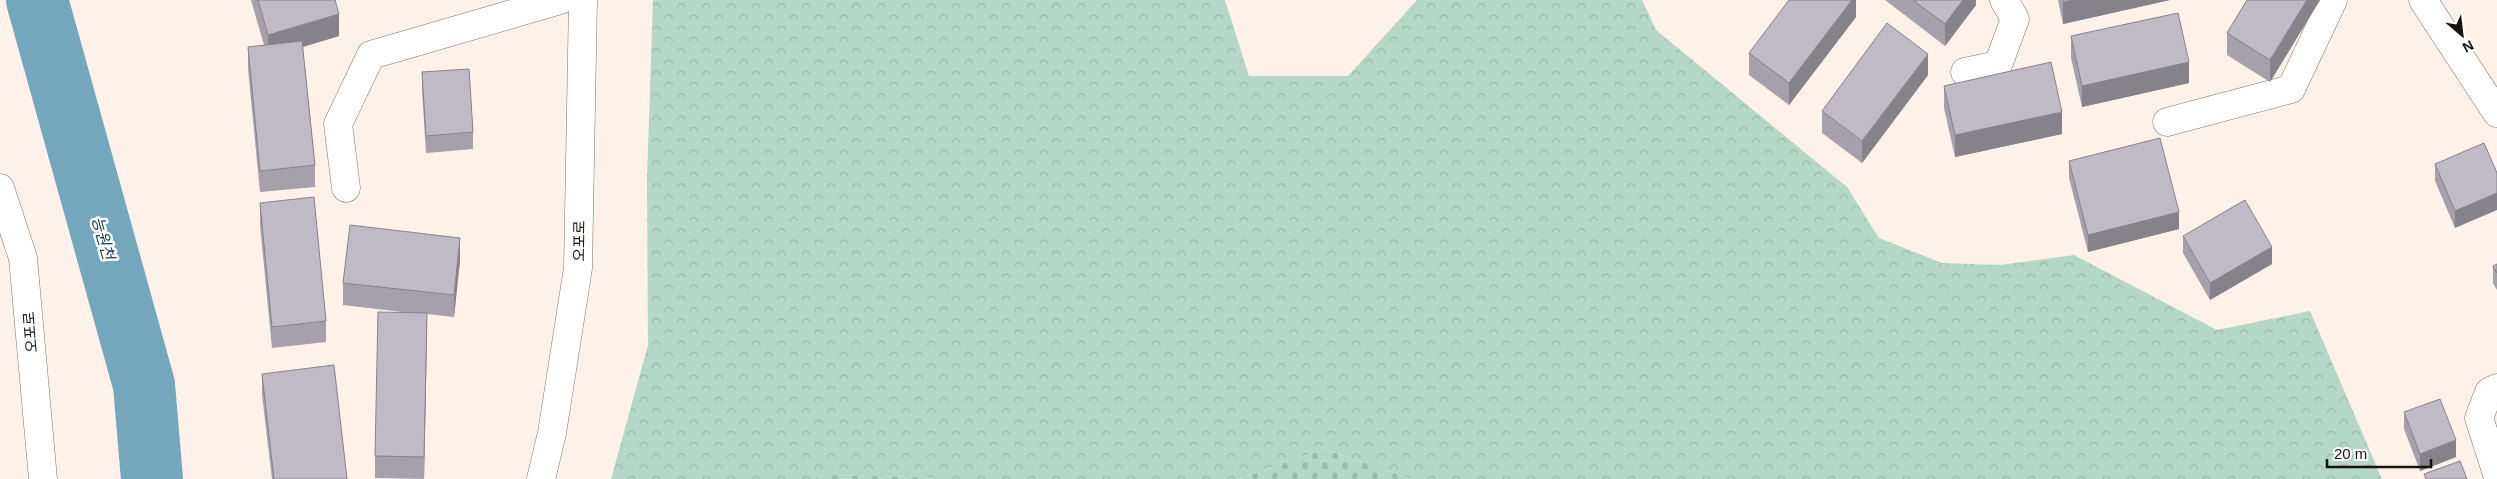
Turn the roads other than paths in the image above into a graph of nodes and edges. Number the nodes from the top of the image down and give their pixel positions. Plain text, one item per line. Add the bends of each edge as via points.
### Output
1 (560, 0) edge
2 (583, 0) edge
3 (2004, 0) edge
4 (2334, 0) edge
5 (2423, 0) edge
6 (1965, 72) dead end
7 (2497, 113) edge
8 (2168, 122) dead end
9 (0, 188) edge
10 (346, 188) dead end
11 (2497, 388) edge
12 (2497, 474) edge
13 (43, 479) edge
14 (541, 479) edge

1 - 10 street via 371,55 338,124
2 - 14 street, 오포로 via 578,268 552,433
3 - 6 street via 2015,19 1998,65
4 - 8 street via 2291,88
5 - 7 street
9 - 13 street, 오포로 via 23,258
11 - 12 street via 2490,392 2479,418

